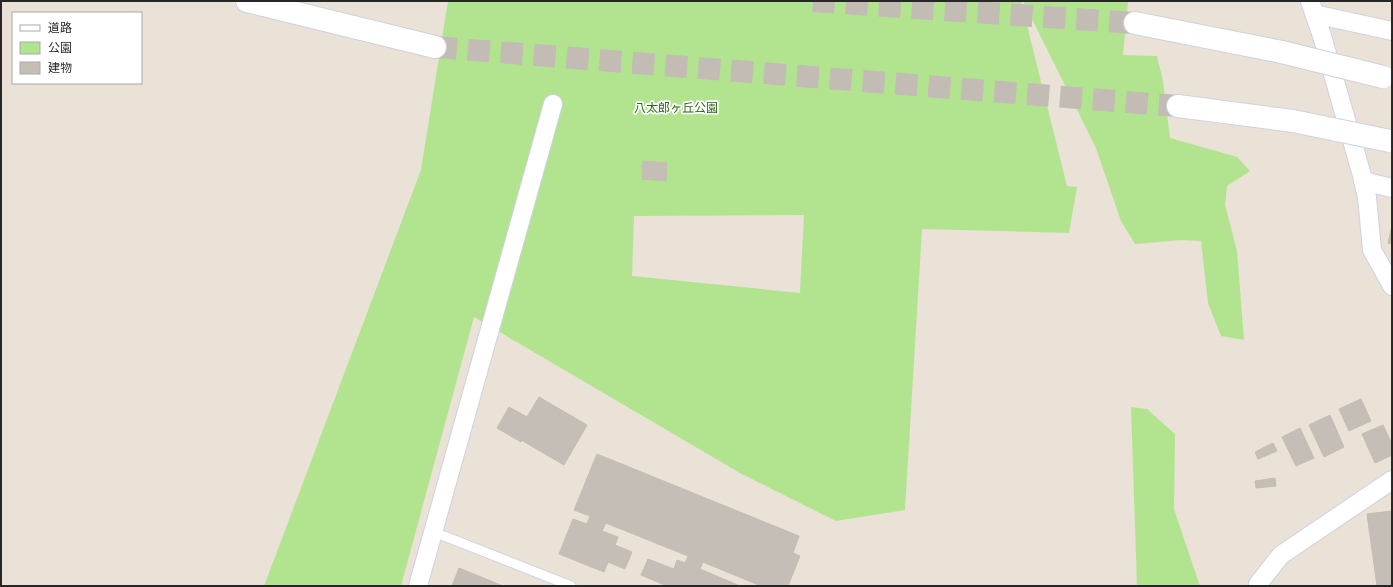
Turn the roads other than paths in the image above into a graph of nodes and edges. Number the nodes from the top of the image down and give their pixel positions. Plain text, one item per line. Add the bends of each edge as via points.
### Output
1 (247, 1) edge
2 (1312, 7) edge
3 (1135, 23) tunnel mouth
4 (1392, 30) edge
5 (435, 48) tunnel mouth
6 (1388, 78) edge
7 (553, 104) dead end
8 (1178, 106) tunnel mouth
9 (1391, 141) edge
10 (1364, 181) junction
11 (1392, 188) edge
12 (1392, 286) edge
13 (1392, 480) edge
14 (434, 532) junction
15 (418, 586) edge
16 (571, 586) edge
17 (1258, 586) edge

1 - 5 street
2 - 4 street
2 - 10 street
3 - 6 street, bridge via 1282,52
7 - 14 street
8 - 9 street, bridge via 1293,121
10 - 11 street
10 - 12 street via 1372,250
13 - 17 street via 1280,554
14 - 15 street
14 - 16 lane

